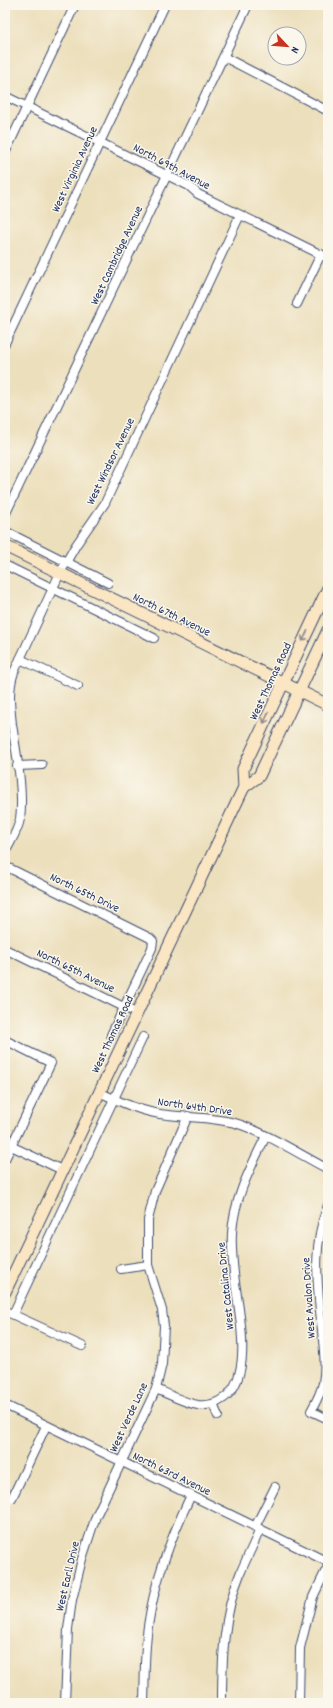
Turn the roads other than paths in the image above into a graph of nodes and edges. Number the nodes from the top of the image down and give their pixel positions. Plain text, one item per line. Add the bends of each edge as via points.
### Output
1 (75, 5) edge
2 (165, 5) edge
3 (248, 5) edge
4 (224, 57) junction
5 (5, 96) edge
6 (27, 107) junction
7 (328, 110) edge
8 (100, 142) junction
9 (5, 153) edge
10 (167, 176) junction
11 (240, 215) junction
12 (325, 256) edge
13 (297, 304) dead end
14 (5, 343) edge
15 (5, 516) edge
16 (5, 531) edge
17 (5, 546) edge
18 (67, 562) junction
19 (5, 565) edge
20 (60, 573) junction
21 (108, 583) dead end
22 (53, 588) junction
23 (328, 588) edge
24 (328, 630) edge
25 (154, 638) dead end
26 (20, 659) junction
27 (283, 683) junction
28 (78, 686) dead end
29 (299, 690) junction
30 (328, 705) edge
31 (42, 765) dead end
32 (17, 766) junction
33 (244, 787) junction
34 (5, 853) edge
35 (5, 866) edge
36 (153, 942) joint
37 (5, 949) edge
38 (125, 1007) junction
39 (136, 1013) junction
40 (111, 1036) dead end
41 (143, 1037) dead end
42 (5, 1040) edge
43 (99, 1092) junction
44 (114, 1099) junction
45 (188, 1116) junction
46 (266, 1136) junction
47 (11, 1146) junction
48 (5, 1159) edge
49 (328, 1169) edge
50 (62, 1170) junction
51 (328, 1205) edge
52 (148, 1265) junction
53 (121, 1269) dead end
54 (5, 1292) edge
55 (9, 1313) edge
56 (82, 1346) dead end
57 (156, 1389) junction
58 (213, 1404) junction
59 (5, 1405) edge
60 (218, 1416) dead end
61 (328, 1420) edge
62 (46, 1426) junction
63 (120, 1461) junction
64 (275, 1487) dead end
65 (191, 1495) junction
66 (12, 1498) dead end
67 (258, 1528) junction
68 (328, 1562) edge
69 (328, 1566) edge
70 (65, 1703) edge
71 (144, 1703) edge
72 (222, 1703) edge
73 (299, 1703) edge

1 - 6 street
2 - 8 street, West Virginia Avenue
3 - 4 street, West Cambridge Avenue
4 - 7 street
4 - 10 street, West Cambridge Avenue
5 - 6 street, North 69th Avenue
6 - 8 street, North 69th Avenue
6 - 9 street
8 - 10 street, North 69th Avenue
8 - 14 street, West Virginia Avenue
10 - 11 street, North 69th Avenue
10 - 15 street, West Cambridge Avenue
11 - 12 street, North 69th Avenue
11 - 18 street, West Windsor Avenue via 105,503
12 - 13 street
16 - 18 street
17 - 20 main road, North 67th Avenue
18 - 20 street, West Windsor Avenue
18 - 21 street
19 - 22 street
20 - 22 street, West Windsor Avenue
20 - 27 main road, North 67th Avenue
22 - 25 street
22 - 26 street, West Windsor Avenue
23 -> 27 main road, West Thomas Road
24 - 29 main road, West Thomas Road
26 - 28 street
26 - 32 street, West Windsor Avenue via 11,681 10,695
27 - 29 main road, North 67th Avenue
27 -> 33 main road, West Thomas Road via 243,769
29 - 30 main road, North 67th Avenue
29 - 33 main road, West Thomas Road via 259,776
31 - 32 street
32 - 34 street, West Windsor Avenue via 20,820
33 - 39 main road, West Thomas Road
35 - 36 street, North 65th Drive via 150,938
36 - 38 street, West Thomas Road
37 - 38 street, North 65th Avenue
38 - 39 street, North 65th Avenue
38 - 40 street, West Thomas Road
39 - 43 main road, West Thomas Road
41 - 44 street
42 - 47 street via 51,1063
43 - 44 street, North 64th Drive
43 - 50 main road, West Thomas Road
44 - 45 street, North 64th Drive via 153,1113
44 - 55 street
45 - 46 street, North 64th Drive via 214,1118
45 - 52 street, West Verde Lane via 155,1191 148,1220
46 - 49 street, North 64th Drive
46 - 58 street, West Catalina Drive via 244,1183 233,1222 232,1251 242,1337 240,1372 229,1394
47 - 48 street
47 - 50 street
50 - 54 main road, West Thomas Road
51 - 61 street, West Avalon Drive via 319,1238 316,1268 325,1357 324,1375 323,1385 311,1411
52 - 53 street
52 - 57 street, West Verde Lane via 162,1310 164,1326 162,1364
55 - 56 street
57 - 58 street via 198,1405
57 - 63 street, West Verde Lane
58 - 60 street
59 - 62 street, North 63rd Avenue
62 - 63 street, North 63rd Avenue
62 - 66 street
63 - 65 street, North 63rd Avenue
63 - 70 street, West Earll Drive via 96,1516 73,1593 68,1628
64 - 67 street
65 - 67 street, North 63rd Avenue
65 - 71 street via 174,1529 159,1573 148,1621
67 - 68 street, North 63rd Avenue
67 - 72 street via 239,1575 228,1615 222,1658
69 - 73 street via 313,1597 301,1640

